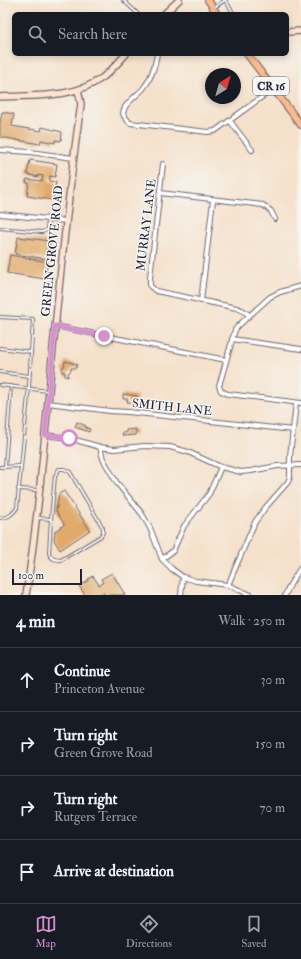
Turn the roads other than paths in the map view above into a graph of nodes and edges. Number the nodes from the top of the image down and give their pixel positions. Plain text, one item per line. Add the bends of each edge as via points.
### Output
1 (123, 0) edge
2 (179, 0) edge
3 (207, 0) edge
4 (225, 0) edge
5 (213, 8) junction
6 (136, 12) edge
7 (166, 12) edge
8 (216, 12) edge
9 (233, 12) edge
10 (301, 31) edge
11 (289, 32) edge
12 (124, 56) edge
13 (157, 56) edge
14 (251, 56) edge
15 (273, 88) junction
16 (78, 90) junction
17 (0, 97) edge
18 (230, 121) junction
19 (301, 125) edge
20 (0, 150) edge
21 (252, 150) dead end
22 (73, 158) junction
23 (163, 164) dead end
24 (160, 193) junction
25 (213, 200) junction
26 (0, 214) edge
27 (48, 219) junction
28 (275, 219) dead end
29 (66, 221) junction
30 (0, 228) edge
31 (301, 286) edge
32 (201, 301) junction
33 (249, 316) junction
34 (0, 317) edge
35 (55, 326) junction
36 (232, 339) junction
37 (0, 348) edge
38 (301, 349) edge
39 (31, 352) junction
40 (226, 360) junction
41 (0, 372) edge
42 (29, 376) junction
43 (0, 385) edge
44 (11, 386) junction
45 (28, 388) junction
46 (49, 391) junction
47 (48, 403) junction
48 (299, 403) edge
49 (293, 430) junction
50 (45, 435) junction
51 (100, 447) junction
52 (301, 465) edge
53 (21, 466) junction
54 (289, 466) junction
55 (0, 467) edge
56 (5, 467) junction
57 (221, 467) junction
58 (18, 489) junction
59 (40, 490) junction
60 (0, 518) edge
61 (37, 518) junction
62 (51, 519) junction
63 (162, 559) junction
64 (301, 567) edge
65 (183, 577) junction
66 (228, 585) junction
67 (26, 595) edge
68 (181, 595) edge
69 (250, 595) edge
70 (285, 595) edge

1 - 6 lane
2 - 7 street
3 - 5 main road
4 - 5 lane
4 - 9 lane
5 - 8 main road
10 - 11 street
12 - 16 street via 102,77
13 - 18 street via 148,81 125,107 123,113 127,121 211,132
14 - 15 main road, CR 16
15 - 18 street
15 - 19 main road, CR 16
16 - 17 street
16 - 22 street, GREEN GROVE ROAD via 81,104
18 - 21 street
20 - 22 street
22 - 29 street, GREEN GROVE ROAD
23 - 24 street, MURRAY LANE
24 - 25 street
24 - 32 street, MURRAY LANE via 150,286 156,291
25 - 28 street via 263,205 271,211
25 - 32 street
26 - 27 street
27 - 29 street
27 - 30 lane via 46,230 42,232
29 - 35 street, GREEN GROVE ROAD
31 - 33 street via 275,294
32 - 33 street via 236,308
33 - 36 street via 235,330
34 - 39 lane via 33,319
35 - 40 street
35 - 46 street, GREEN GROVE ROAD
36 - 38 street
36 - 40 street
37 - 39 lane
39 - 42 lane
40 - 48 street via 220,384 221,391
41 - 42 lane
42 - 45 lane
43 - 44 lane
44 - 45 lane
44 - 56 lane
45 - 46 lane
45 - 53 lane
46 - 47 street, GREEN GROVE ROAD
47 - 49 street, SMITH LANE
47 - 50 street, GREEN GROVE ROAD
48 - 49 street
49 - 54 street
50 - 51 street via 69,438
50 - 59 street, GREEN GROVE ROAD
51 - 57 street via 170,447
51 - 63 street via 103,459 117,483 146,521
52 - 54 street
53 - 56 lane
53 - 58 lane
54 - 57 street via 246,472
54 - 66 street via 288,482 256,522
55 - 56 lane
57 - 63 street via 209,494 184,526 173,551
58 - 59 lane
58 - 60 lane via 17,508 6,518
59 - 61 street, GREEN GROVE ROAD
61 - 62 lane
61 - 67 street, GREEN GROVE ROAD
62 - 62 lane via 49,553 55,560 61,560 101,536 103,532 70,472 64,469 58,469 55,476
63 - 65 street
64 - 70 street
65 - 66 street
65 - 68 street
66 - 69 street

